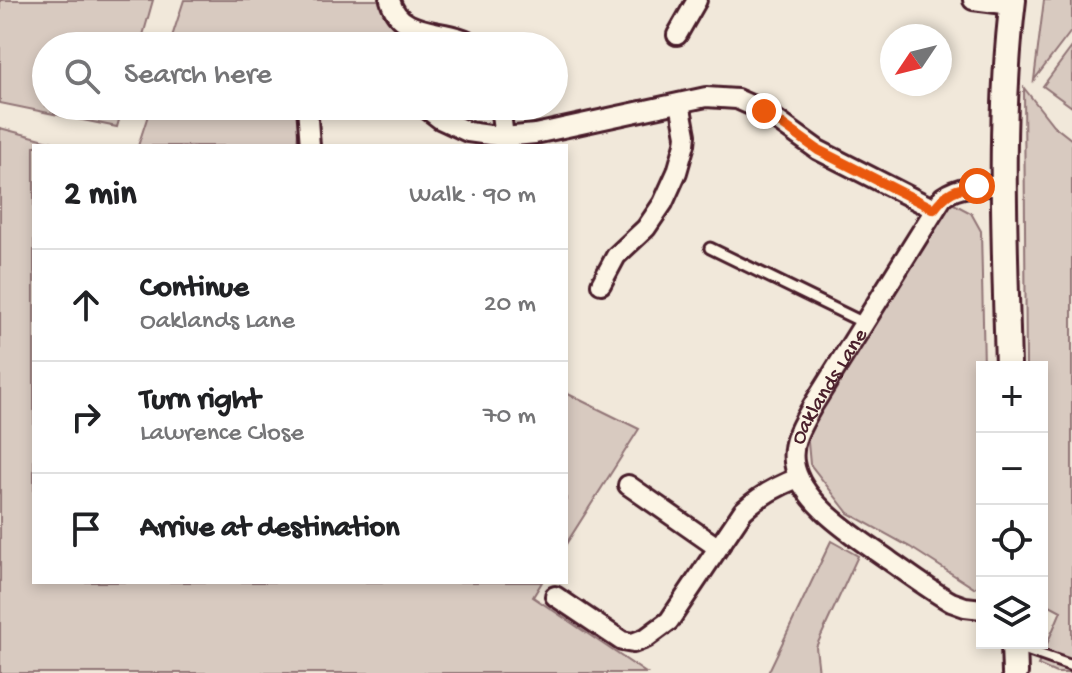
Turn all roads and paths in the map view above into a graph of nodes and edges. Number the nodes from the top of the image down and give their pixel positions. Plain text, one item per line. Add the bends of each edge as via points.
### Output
1 (390, 0) edge
2 (697, 0) edge
3 (973, 0) edge
4 (1012, 2) edge
5 (430, 32) edge
6 (677, 35) dead end
7 (680, 103) junction
8 (308, 120) edge
9 (442, 120) edge
10 (502, 120) edge
11 (504, 137) junction
12 (310, 144) edge
13 (1004, 186) junction
14 (934, 209) junction
15 (710, 248) dead end
16 (601, 284) dead end
17 (864, 323) junction
18 (1008, 361) edge
19 (798, 478) junction
20 (628, 485) dead end
21 (717, 547) junction
22 (555, 596) dead end
23 (976, 608) edge
24 (1014, 649) edge
25 (1027, 649) edge
26 (1072, 666) edge
27 (1015, 673) edge

1 - 5 street via 405,22
2 - 6 street
3 - 4 street
4 - 13 street
7 - 11 street
7 - 14 street via 725,97 749,103 818,150
7 - 16 street via 686,135 668,193 646,228 616,256
8 - 12 street
9 - 11 street via 468,132
10 - 11 street
13 - 14 street, Oaklands Lane via 958,189
13 - 18 street
14 - 17 street, Oaklands Lane
15 - 17 lane
17 - 19 street, Oaklands Lane via 794,441
19 - 21 street via 754,500
19 - 23 street, Oaklands Lane via 839,524 951,602
20 - 21 street
21 - 22 street via 669,621 633,643
24 - 27 street
25 - 26 lane

